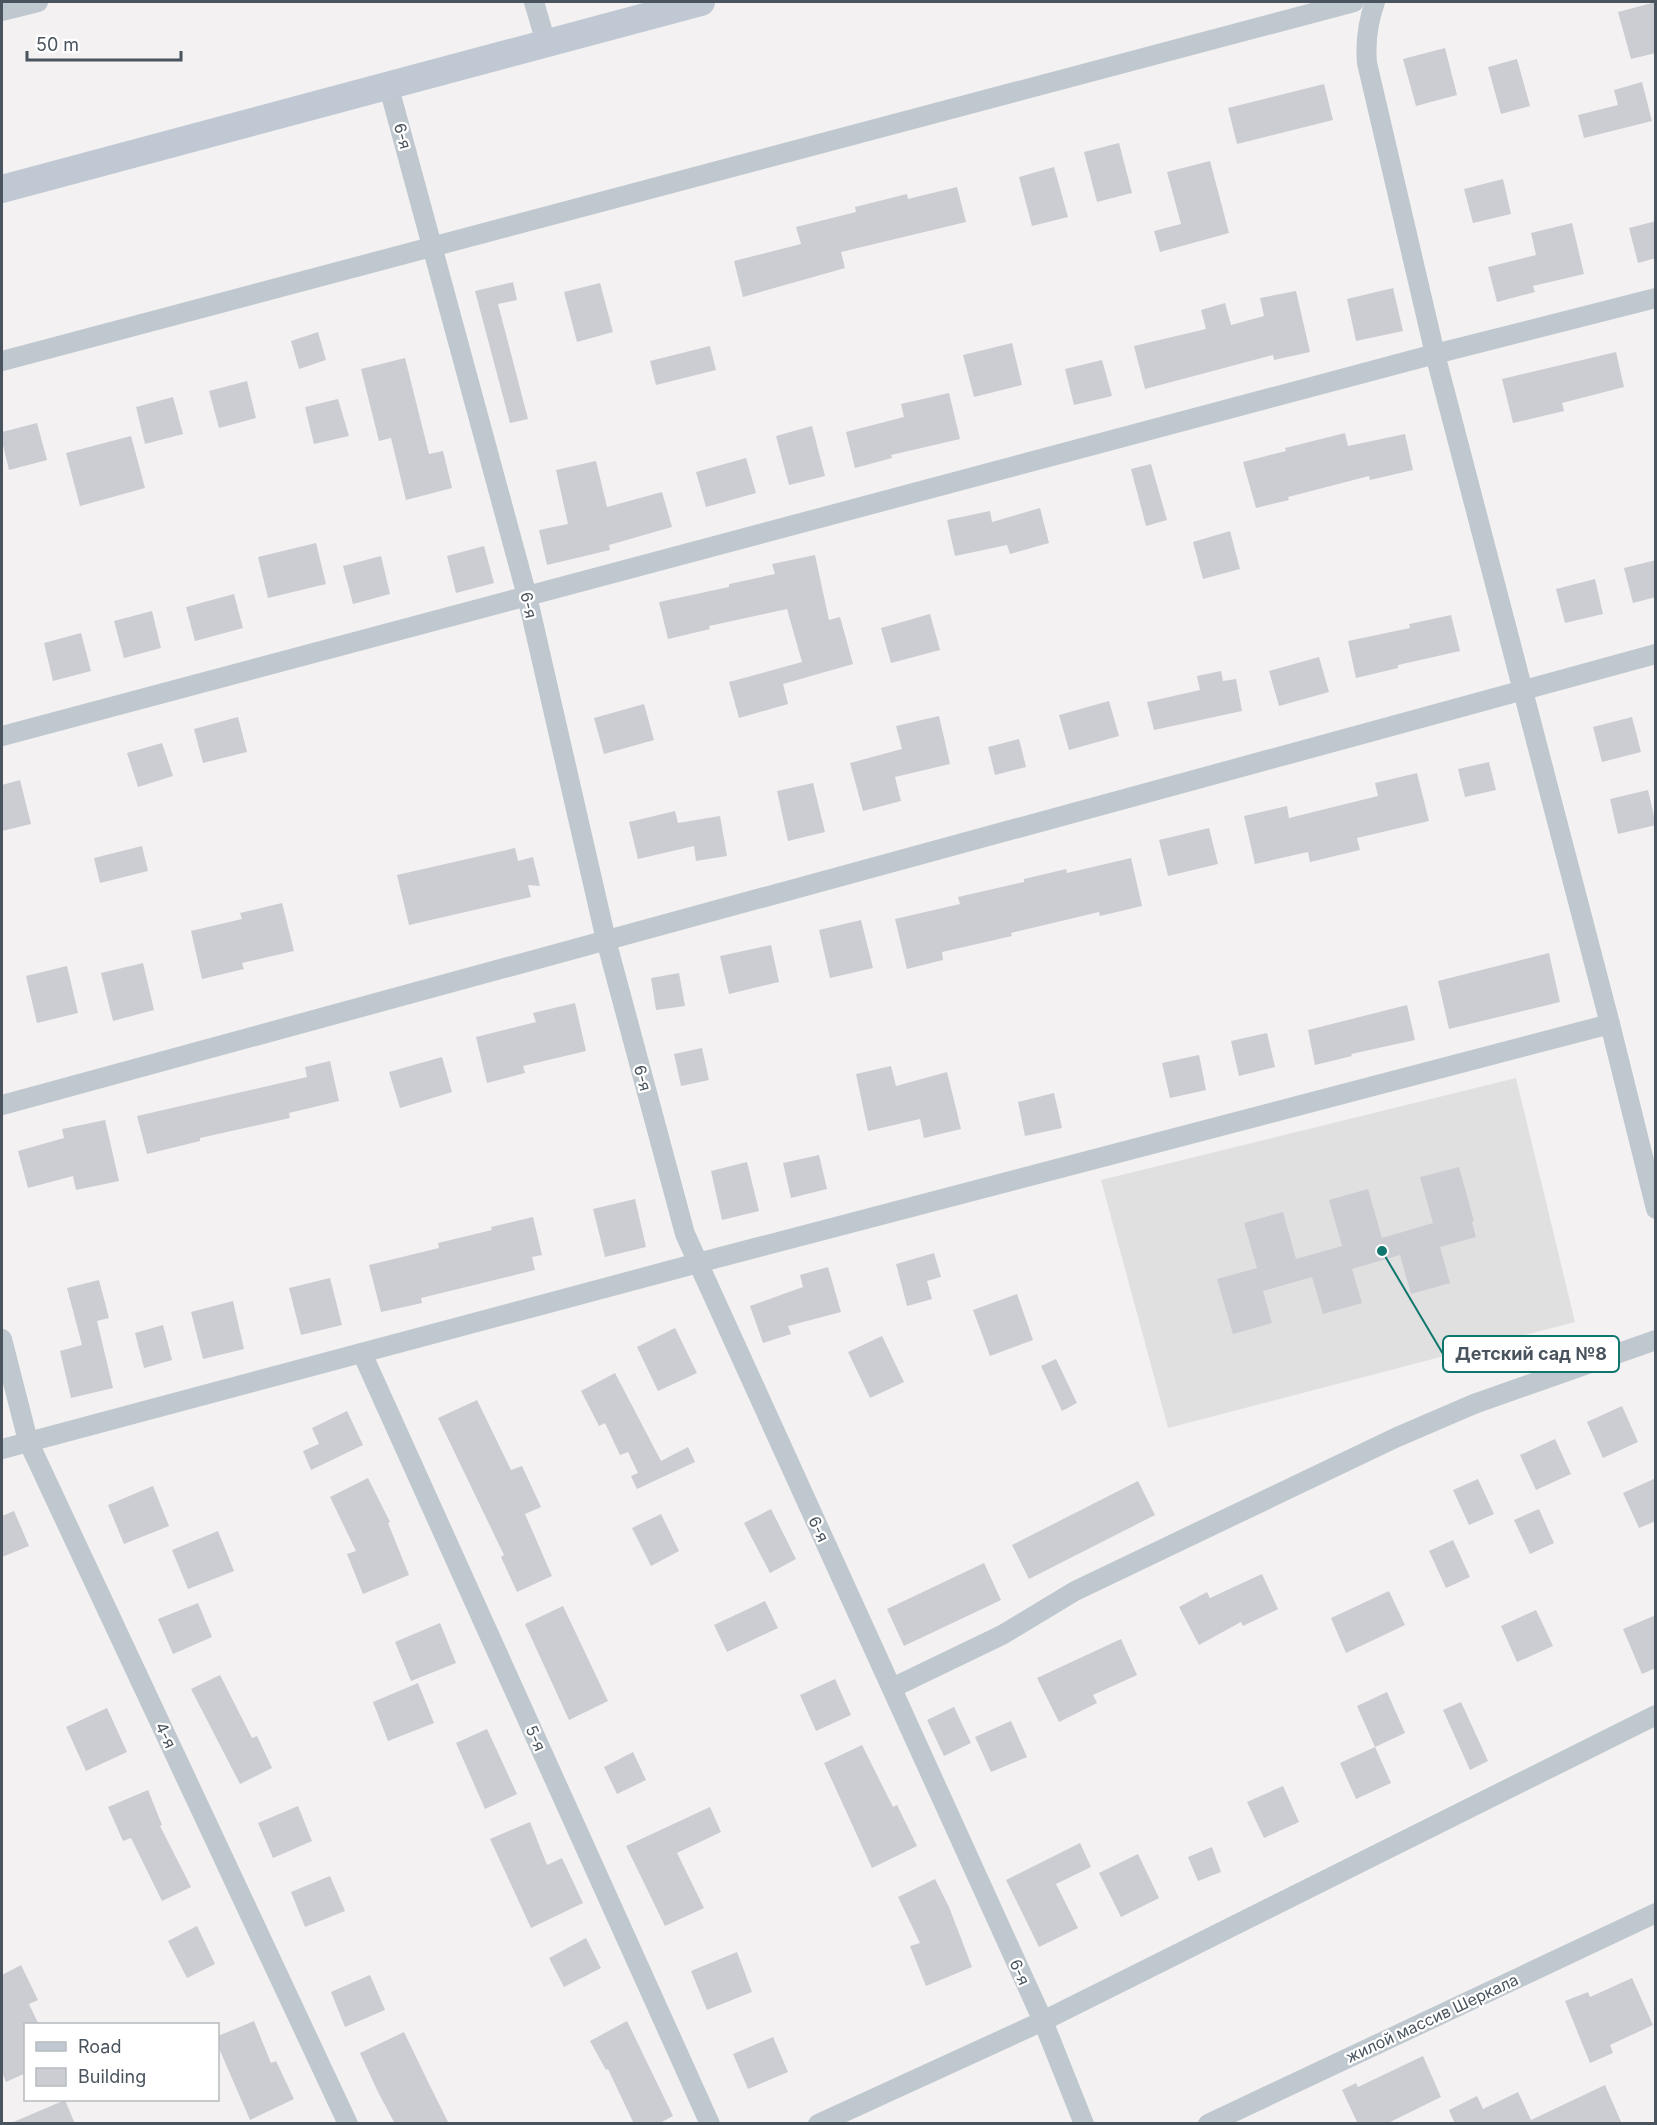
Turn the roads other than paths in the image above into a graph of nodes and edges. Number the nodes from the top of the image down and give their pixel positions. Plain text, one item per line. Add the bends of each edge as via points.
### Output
1 (38, 2) edge
2 (534, 2) edge
3 (701, 2) edge
4 (1354, 2) edge
5 (1375, 2) edge
6 (2, 11) edge
7 (546, 44) junction
8 (388, 84) junction
9 (2, 189) edge
10 (433, 246) junction
11 (1656, 298) edge
12 (1435, 354) junction
13 (2, 361) edge
14 (527, 596) junction
15 (1656, 654) edge
16 (1523, 690) junction
17 (2, 736) edge
18 (606, 940) junction
19 (1610, 1024) junction
20 (2, 1105) edge
21 (1656, 1209) edge
22 (698, 1263) junction
23 (2, 1339) edge
24 (1656, 1340) edge
25 (362, 1353) junction
26 (28, 1442) junction
27 (2, 1449) edge
28 (892, 1688) junction
29 (1656, 1716) edge
30 (1656, 1913) edge
31 (1043, 2021) junction
32 (348, 2124) edge
33 (710, 2124) edge
34 (818, 2124) edge
35 (1084, 2124) edge
36 (1208, 2124) edge

1 - 6 street
2 - 7 street
3 - 7 main road
4 - 10 street
5 - 12 street via 1368,23 1367,63
7 - 8 main road
8 - 9 main road
8 - 10 street, 6-я
10 - 13 street
10 - 14 street, 6-я
11 - 12 street
12 - 14 street
12 - 16 street
14 - 17 street
14 - 18 street, 6-я
15 - 16 street
16 - 18 street
16 - 19 street
18 - 20 street
18 - 22 street, 6-я via 685,1234
19 - 21 street
19 - 22 street
22 - 25 street
22 - 28 street, 6-я
23 - 26 street, 4-я
24 - 28 street via 1474,1404 1395,1438 1075,1591 1002,1635
25 - 26 street
25 - 33 street, 5-я
26 - 27 street
26 - 32 street, 4-я
28 - 31 street, 6-я
29 - 31 street
30 - 36 street, жилой массив Шеркала
31 - 34 street
31 - 35 street, 6-я

